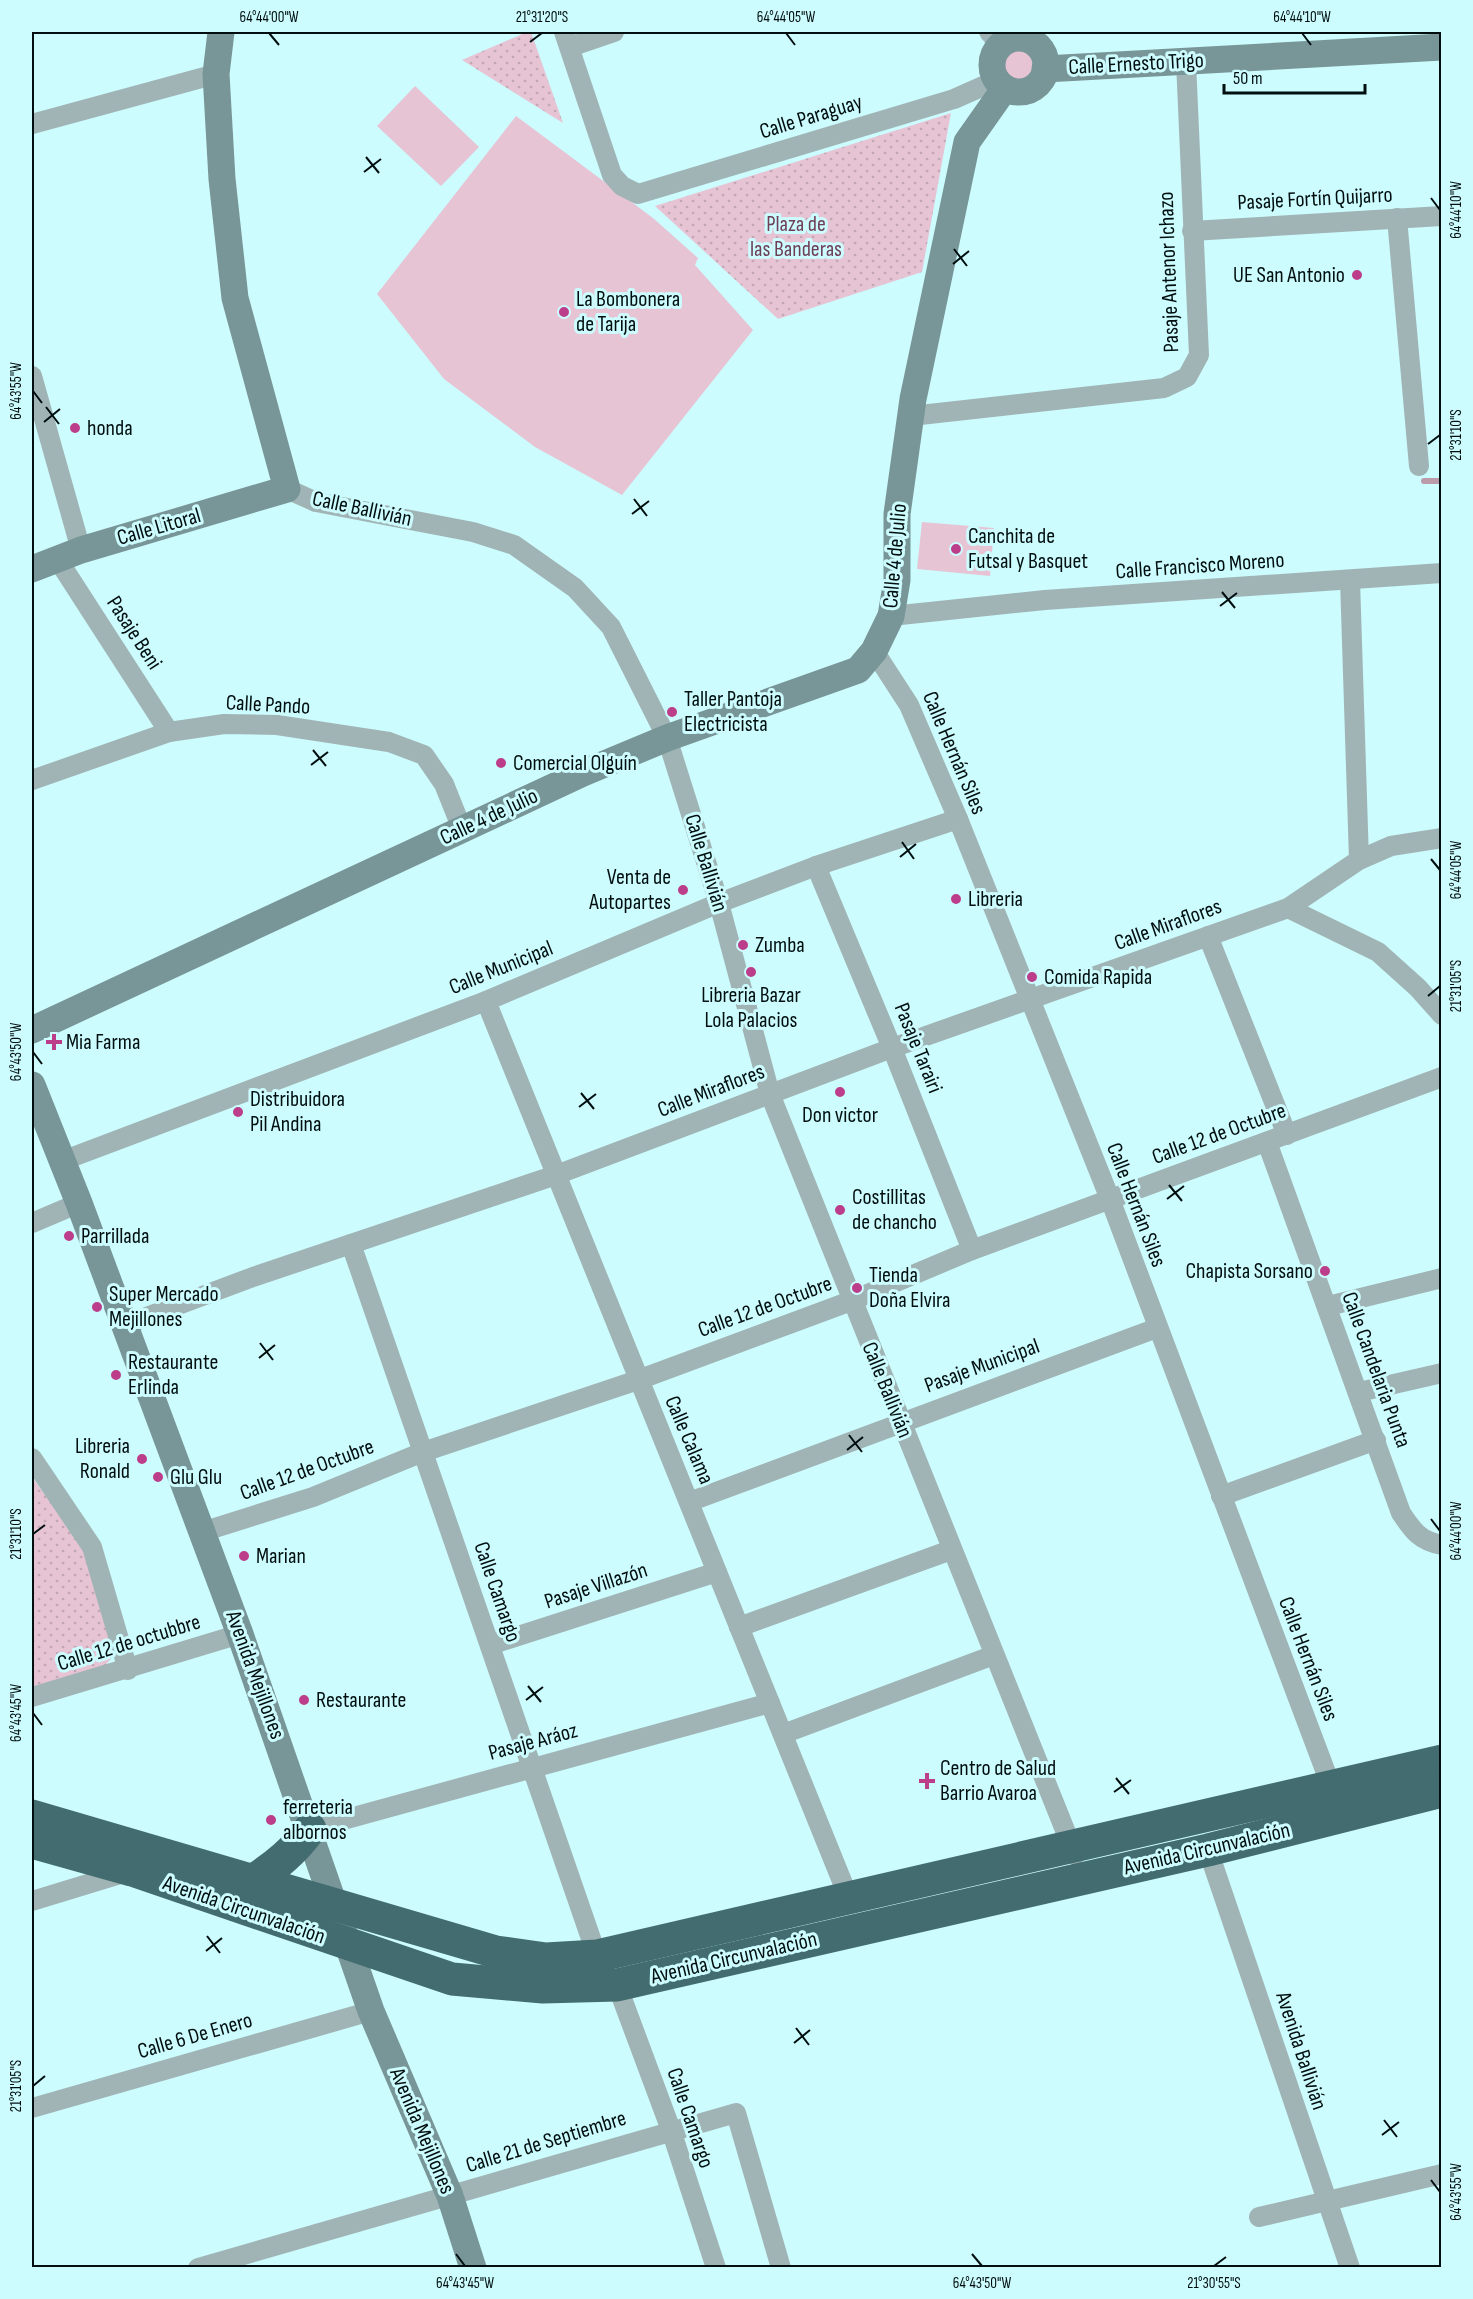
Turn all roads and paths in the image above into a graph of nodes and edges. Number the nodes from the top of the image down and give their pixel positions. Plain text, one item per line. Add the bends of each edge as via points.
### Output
1 (221, 32) edge
2 (614, 32) edge
3 (1040, 37) edge
4 (995, 38) edge
5 (567, 39) edge
6 (1442, 47) edge
7 (1186, 62) junction
8 (1045, 69) junction
9 (216, 74) junction
10 (1001, 84) junction
11 (32, 124) edge
12 (1442, 216) edge
13 (1397, 218) junction
14 (1192, 231) junction
15 (32, 376) edge
16 (911, 416) junction
17 (1419, 466) dead end
18 (287, 489) junction
19 (69, 555) junction
20 (32, 569) edge
21 (1442, 573) edge
22 (1350, 580) junction
23 (891, 616) junction
24 (874, 651) junction
25 (169, 732) junction
26 (667, 738) junction
27 (32, 780) edge
28 (958, 819) junction
29 (462, 829) junction
30 (1442, 838) edge
31 (1359, 860) junction
32 (816, 866) junction
33 (719, 903) junction
34 (1288, 908) junction
35 (1208, 936) junction
36 (1028, 1000) junction
37 (486, 1001) junction
38 (1442, 1015) edge
39 (32, 1030) edge
40 (892, 1048) junction
41 (1442, 1077) edge
42 (32, 1085) edge
43 (770, 1094) junction
44 (1287, 1135) junction
45 (1267, 1142) junction
46 (62, 1161) junction
47 (556, 1175) junction
48 (1110, 1200) junction
49 (79, 1203) junction
50 (32, 1223) edge
51 (351, 1244) junction
52 (972, 1250) junction
53 (1442, 1278) edge
54 (851, 1301) junction
55 (1328, 1306) junction
56 (125, 1325) junction
57 (1157, 1328) junction
58 (1442, 1373) edge
59 (638, 1380) junction
60 (1359, 1392) junction
61 (900, 1422) junction
62 (1376, 1440) junction
63 (423, 1452) junction
64 (32, 1458) edge
65 (1221, 1496) junction
66 (689, 1502) junction
67 (202, 1532) junction
68 (1433, 1543) edge
69 (951, 1550) junction
70 (717, 1572) junction
71 (739, 1627) junction
72 (240, 1634) junction
73 (490, 1645) junction
74 (994, 1655) junction
75 (128, 1670) junction
76 (32, 1697) edge
77 (770, 1703) junction
78 (783, 1734) junction
79 (1442, 1761) edge
80 (532, 1767) junction
81 (1331, 1786) junction
82 (1442, 1791) edge
83 (32, 1816) edge
84 (310, 1829) junction
85 (32, 1842) edge
86 (1071, 1847) junction
87 (1208, 1850) junction
88 (132, 1870) junction
89 (1084, 1877) junction
90 (254, 1880) junction
91 (848, 1896) junction
92 (32, 1901) edge
93 (336, 1907) junction
94 (348, 1946) junction
95 (597, 1956) junction
96 (616, 1985) junction
97 (371, 2011) junction
98 (32, 2108) edge
99 (736, 2113) joint
100 (671, 2130) junction
101 (1442, 2174) edge
102 (450, 2196) junction
103 (1326, 2201) junction
104 (1259, 2217) dead end
105 (198, 2268) edge
106 (473, 2268) edge
107 (716, 2268) edge
108 (781, 2268) edge
109 (1350, 2268) edge

1 - 9 street, Calle Ballivián
2 - 5 street
3 - 4 street
3 - 8 street
4 - 10 street via 992,66
5 - 10 street, Calle Paraguay via 612,175 638,194
6 - 7 street, Calle Ernesto Trigo
7 - 8 street, Calle Ernesto Trigo
7 - 14 street, Pasaje Antenor Ichazo
8 - 10 street via 1040,81 1029,90 1014,91
9 - 11 street
9 - 18 street, Calle Ballivián via 235,298
10 - 16 street, Calle 4 de Julio via 967,142
12 - 13 street, Pasaje Fortín Quijarro
13 - 14 street, Pasaje Fortín Quijarro
13 - 17 street
14 - 16 street, Pasaje Antenor Ichazo via 1199,355 1187,377 1164,388
15 - 19 street, Pasaje Beni
16 - 23 street, Calle 4 de Julio via 897,514 897,580
18 - 19 street, Calle Litoral
18 - 26 street, Calle Ballivián via 316,502 473,532 514,545 531,556 575,588 611,627
19 - 20 street, Calle Litoral
19 - 25 street, Pasaje Beni
21 - 22 street, Calle Francisco Moreno
22 - 23 street, Calle Francisco Moreno via 1045,600
22 - 31 street
23 - 24 street, Calle 4 de Julio
24 - 26 street, Calle 4 de Julio via 858,670
24 - 28 street, Calle Hernán Siles via 909,705
25 - 27 street, Calle Pando
25 - 29 street, Calle Pando via 224,724 277,724 389,742 424,755 444,784
26 - 29 street, Calle 4 de Julio
26 - 33 street, Calle Ballivián
28 - 32 street, Calle Municipal
28 - 36 street, Calle Hernán Siles
29 - 39 street, Calle 4 de Julio
30 - 31 street, Calle Miraflores via 1391,846
31 - 34 street, Calle Miraflores
32 - 33 street, Calle Municipal
32 - 40 street, Pasaje Tarairi
33 - 37 street, Calle Municipal
33 - 43 street, Calle Ballivián
34 - 35 street, Calle Miraflores
34 - 38 street via 1378,952
35 - 36 street, Calle Miraflores
35 - 44 street
36 - 40 street, Calle Miraflores
36 - 48 street, Calle Hernán Siles
37 - 46 street, Calle Municipal
37 - 47 street, Calle Calama
40 - 43 street, Calle Miraflores
40 - 52 street, Pasaje Tarairi
41 - 44 street, Calle 12 de Octubre
42 - 46 street, Avenida Mejillones
43 - 47 street, Calle Miraflores
43 - 54 street, Calle Ballivián
44 - 45 street, Calle 12 de Octubre
45 - 48 street, Calle 12 de Octubre
45 - 55 street, Calle Candelaria Punta
46 - 49 street, Avenida Mejillones
47 - 51 street, Calle Miraflores
47 - 59 street, Calle Calama
48 - 52 street, Calle 12 de Octubre
48 - 57 street, Calle Hernán Siles
49 - 50 street
49 - 56 street, Avenida Mejillones
51 - 56 street, Calle Miraflores
51 - 63 street, Calle Camargo
52 - 54 street, Calle 12 de Octubre
53 - 55 street
54 - 59 street, Calle 12 de Octubre
54 - 61 street, Calle Ballivián
55 - 60 street, Calle Candelaria Punta
56 - 67 street, Avenida Mejillones
57 - 61 street, Pasaje Municipal
57 - 65 street, Calle Hernán Siles
58 - 60 street
59 - 63 street, Calle 12 de Octubre
59 - 66 street, Calle Calama
60 - 62 street, Calle Candelaria Punta
61 - 66 street, Pasaje Municipal
61 - 69 street, Calle Ballivián
62 - 65 street
62 - 68 street, Calle Candelaria Punta via 1401,1513 1413,1531
63 - 67 street, Calle 12 de Octubre via 314,1497
63 - 73 street, Calle Camargo
64 - 75 street via 92,1547
65 - 81 street, Calle Hernán Siles
66 - 70 street, Calle Calama
67 - 72 street, Avenida Mejillones
69 - 71 street
69 - 74 street, Calle Ballivián
70 - 71 street, Calle Calama
70 - 73 street, Pasaje Villazón
71 - 77 street, Calle Calama
72 - 75 street, Calle 12 de octubbre
72 - 84 street, Avenida Mejillones
73 - 80 street, Calle Camargo
74 - 78 street
74 - 86 street, Calle Ballivián
75 - 76 street, Calle 12 de octubbre
77 - 78 street, Calle Calama
77 - 80 street, Pasaje Aráoz
78 - 91 street, Calle Calama
79 - 81 highway, Avenida Circunvalación
80 - 84 street, Pasaje Aráoz
80 - 95 street, Calle Camargo
81 - 86 highway, Avenida Circunvalación
82 - 87 highway, Avenida Circunvalación
83 - 90 highway, Avenida Circunvalación
84 - 90 highway via 279,1864
84 - 93 street, Avenida Mejillones
85 - 88 highway, Avenida Circunvalación
86 - 89 street, Calle Ballivián
86 - 91 highway, Avenida Circunvalación
87 - 89 highway, Avenida Circunvalación
87 - 103 street, Avenida Ballivián
88 - 92 street
88 - 94 highway, Avenida Circunvalación
89 - 96 highway, Avenida Circunvalación
90 - 93 highway, Avenida Circunvalación
91 - 95 highway, Avenida Circunvalación
93 - 94 street, Avenida Mejillones
93 - 95 highway, Avenida Circunvalación via 496,1952 546,1959
94 - 96 highway, Avenida Circunvalación via 452,1979 543,1987
94 - 97 street, Avenida Mejillones
96 - 100 street, Calle Camargo
97 - 98 street, Calle 6 De Enero
97 - 102 street, Avenida Mejillones
99 - 100 street, Calle 21 de Septiembre
99 - 108 street, Calle Camargo
100 - 102 street, Calle 21 de Septiembre
100 - 107 street, Calle Camargo
101 - 103 street
102 - 105 street, Calle 21 de Septiembre
102 - 106 street, Avenida Mejillones
103 - 104 street
103 - 109 street, Avenida Ballivián

